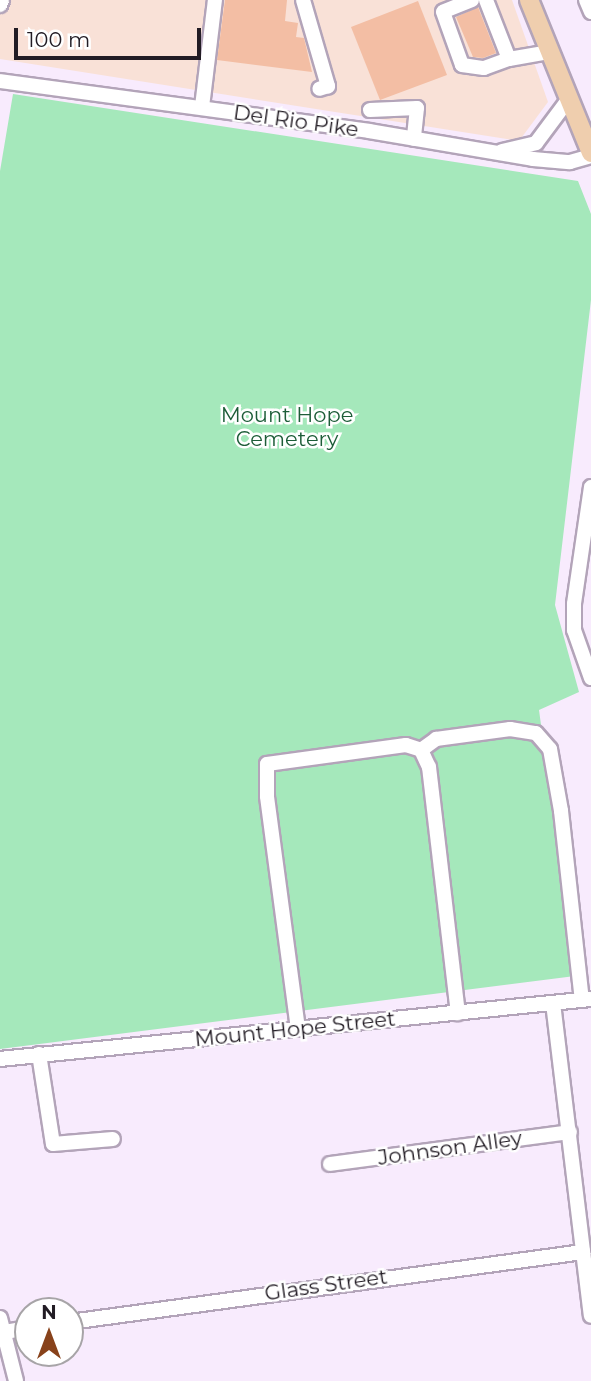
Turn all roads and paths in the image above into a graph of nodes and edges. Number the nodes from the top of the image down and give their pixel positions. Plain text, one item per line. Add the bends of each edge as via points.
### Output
1 (2, 0) edge
2 (215, 0) edge
3 (303, 0) edge
4 (471, 0) edge
5 (486, 0) edge
6 (529, 0) edge
7 (586, 0) edge
8 (0, 5) edge
9 (591, 12) edge
10 (548, 51) junction
11 (509, 59) junction
12 (0, 81) edge
13 (319, 89) dead end
14 (568, 100) junction
15 (202, 107) junction
16 (370, 110) dead end
17 (414, 139) junction
18 (492, 154) junction
19 (591, 155) edge
20 (591, 487) edge
21 (591, 678) edge
22 (421, 750) junction
23 (586, 1000) edge
24 (553, 1003) junction
25 (458, 1013) junction
26 (298, 1029) junction
27 (39, 1055) junction
28 (0, 1059) edge
29 (570, 1132) junction
30 (113, 1139) dead end
31 (330, 1164) dead end
32 (583, 1252) junction
33 (591, 1316) edge
34 (84, 1320) edge
35 (3, 1325) edge
36 (16, 1381) edge

1 - 8 street
2 - 15 street
3 - 13 street via 328,86
4 - 11 street via 443,12 462,65 484,68
5 - 11 street
6 - 10 main road
7 - 9 street
10 - 11 street
10 - 14 main road
12 - 15 street, Del Rio Pike
14 - 18 street via 536,143
14 - 19 main road
15 - 17 street, Del Rio Pike
16 - 17 street via 417,108
17 - 18 street, Del Rio Pike
18 - 19 street, Del Rio Pike via 570,162
20 - 21 street via 574,604 574,630
22 - 23 street via 436,739 510,729 536,733 550,749
22 - 25 street via 429,767
22 - 26 street via 406,745 267,764 267,796
23 - 24 street, Mount Hope Street
24 - 25 street, Mount Hope Street
24 - 29 street
25 - 26 street, Mount Hope Street
26 - 27 street, Mount Hope Street
27 - 28 street, Mount Hope Street
27 - 30 street via 53,1144
29 - 31 street, Johnson Alley
29 - 32 street
32 - 33 street
32 - 34 street, Glass Street
35 - 36 street

